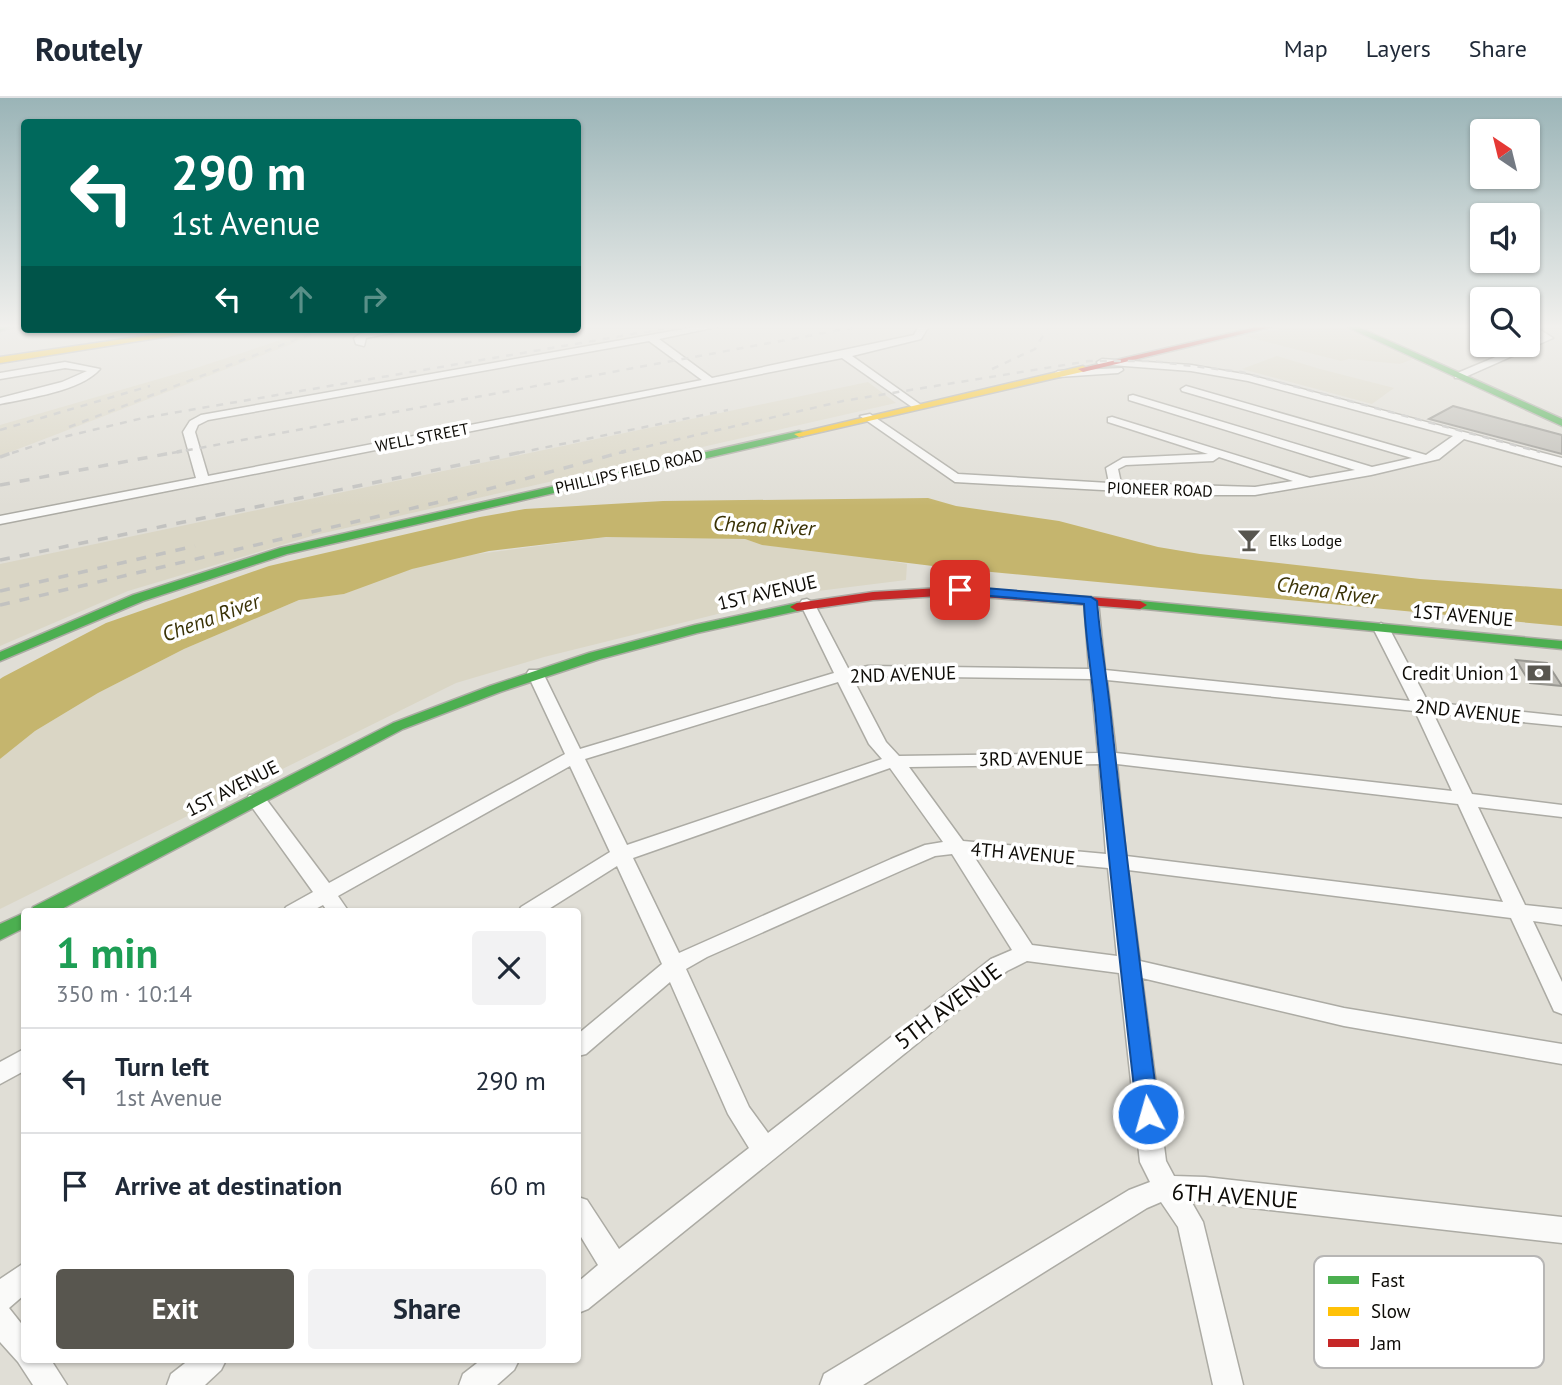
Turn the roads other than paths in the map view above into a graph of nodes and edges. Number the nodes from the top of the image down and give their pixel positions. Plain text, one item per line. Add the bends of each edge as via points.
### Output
1 (53, 386) edge
2 (374, 386) edge
3 (684, 386) edge
4 (889, 386) edge
5 (999, 386) edge
6 (1279, 386) edge
7 (1488, 386) edge
8 (1494, 386) edge
9 (1186, 389) dead end
10 (1133, 398) dead end
11 (0, 401) edge
12 (916, 405) junction
13 (1562, 414) edge
14 (866, 416) junction
15 (1112, 420) dead end
16 (1562, 423) edge
17 (1462, 435) junction
18 (1227, 456) junction
19 (1427, 459) junction
20 (1562, 462) edge
21 (1371, 471) junction
22 (203, 480) junction
23 (1311, 482) junction
24 (1116, 488) junction
25 (0, 520) edge
26 (1091, 601) junction
27 (807, 603) junction
28 (1381, 628) junction
29 (1562, 645) edge
30 (0, 657) edge
31 (535, 673) junction
32 (1096, 674) junction
33 (843, 676) junction
34 (1421, 706) junction
35 (1562, 721) edge
36 (573, 757) junction
37 (1106, 757) junction
38 (893, 762) junction
39 (256, 799) junction
40 (1466, 800) junction
41 (1562, 811) edge
42 (956, 847) junction
43 (620, 855) junction
44 (1117, 862) junction
45 (326, 894) junction
46 (48, 908) edge
47 (300, 908) edge
48 (336, 908) edge
49 (534, 908) edge
50 (1519, 913) junction
51 (1562, 918) edge
52 (21, 922) edge
53 (0, 933) edge
54 (1025, 953) junction
55 (674, 965) junction
56 (1132, 967) junction
57 (1562, 1005) edge
58 (581, 1043) edge
59 (1562, 1054) edge
60 (21, 1061) edge
61 (0, 1074) edge
62 (764, 1149) junction
63 (1166, 1188) junction
64 (581, 1214) edge
65 (1562, 1230) edge
66 (615, 1268) junction
67 (21, 1280) edge
68 (581, 1296) edge
69 (0, 1298) edge
70 (0, 1319) edge
71 (21, 1346) edge
72 (34, 1363) edge
73 (208, 1363) edge
74 (500, 1363) edge
75 (52, 1385) edge
76 (182, 1385) edge
77 (474, 1385) edge
78 (835, 1385) edge
79 (1228, 1385) edge

1 - 11 street
2 - 22 street via 205,416 189,432
3 - 22 street, WELL STREET
4 - 12 street
5 - 12 main road, PHILLIPS FIELD ROAD
6 - 17 street
7 - 16 main road
8 - 13 main road
9 - 19 street
10 - 21 street
12 - 14 main road, PHILLIPS FIELD ROAD
14 - 24 street, PIONEER ROAD via 955,478
14 - 30 main road, PHILLIPS FIELD ROAD via 274,553 127,602
15 - 18 street
17 - 19 street, PIONEER ROAD
17 - 20 street
18 - 23 street
18 - 24 street via 1123,462 1112,468
19 - 21 street, PIONEER ROAD
21 - 23 street, PIONEER ROAD
22 - 25 street, WELL STREET
23 - 24 street, PIONEER ROAD via 1255,491
26 - 27 main road, 1ST AVENUE via 960,590
26 - 28 main road, 1ST AVENUE
26 - 32 street
27 - 31 main road, 1ST AVENUE
27 - 33 street
28 - 29 main road, 1ST AVENUE
28 - 34 street
31 - 36 street
31 - 39 main road, 1ST AVENUE via 398,726
32 - 33 street, 2ND AVENUE via 894,671
32 - 34 street, 2ND AVENUE
32 - 37 street
33 - 36 street, 2ND AVENUE
33 - 38 street via 878,744
34 - 35 street, 2ND AVENUE
34 - 40 street
36 - 43 street
36 - 45 street, 2ND AVENUE
37 - 38 street, 3RD AVENUE
37 - 40 street, 3RD AVENUE
37 - 44 street
38 - 42 street
38 - 43 street, 3RD AVENUE
39 - 45 street
39 - 46 main road, 1ST AVENUE
40 - 41 street, 3RD AVENUE
40 - 50 street
42 - 44 street, 4TH AVENUE
42 - 54 street
42 - 55 street, 4TH AVENUE via 932,850 898,864
43 - 49 street, 3RD AVENUE
43 - 55 street
44 - 50 street, 4TH AVENUE
44 - 56 street
45 - 47 street, 2ND AVENUE
45 - 48 street
50 - 51 street, 4TH AVENUE
50 - 57 street
52 - 53 main road
54 - 56 street
54 - 62 street, 5TH AVENUE via 999,965
55 - 58 street, 4TH AVENUE
55 - 62 street via 740,1114
56 - 59 street via 1344,1017
56 - 63 street via 1153,1162
60 - 61 street
62 - 66 street, 5TH AVENUE
63 - 65 street, 6TH AVENUE
63 - 78 street, 6TH AVENUE via 1138,1199
63 - 79 street via 1190,1222
64 - 66 street
66 - 68 street, 5TH AVENUE
67 - 69 street
70 - 71 street
72 - 75 street
73 - 76 street
74 - 77 street

